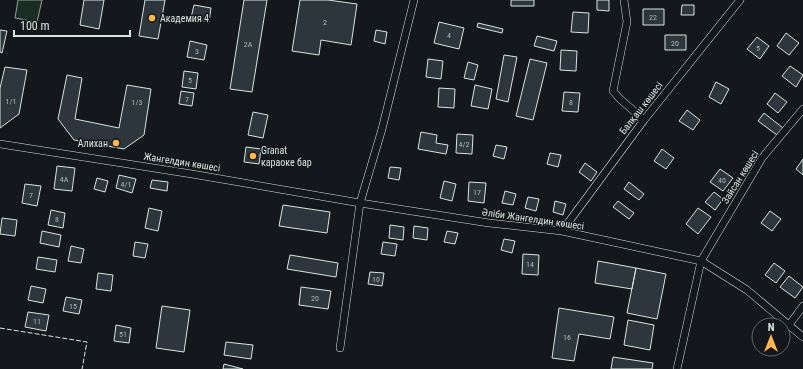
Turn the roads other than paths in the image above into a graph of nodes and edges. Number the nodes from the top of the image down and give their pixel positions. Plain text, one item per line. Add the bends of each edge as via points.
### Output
1 (414, 0) edge
2 (624, 0) edge
3 (740, 0) edge
4 (803, 109) edge
5 (644, 120) junction
6 (0, 144) edge
7 (360, 203) junction
8 (562, 231) junction
9 (701, 261) junction
10 (803, 306) edge
11 (779, 317) edge
12 (791, 322) edge
13 (791, 327) edge
14 (803, 337) edge
15 (340, 348) dead end
16 (677, 369) edge

1 - 7 street
2 - 5 street via 627,22 613,91
3 - 5 street, Балқаш көшесі
4 - 9 street, Зайсан көшесі via 762,158
5 - 8 street, Балқаш көшесі
6 - 7 street, Жангелдин көшесі
7 - 8 street, Әліби Жангелдин көшесі via 489,223
7 - 15 street
8 - 9 street, Әліби Жангелдин көшесі
9 - 11 street via 747,290
9 - 16 street, Зайсан көшесі
10 - 12 street
13 - 14 street

